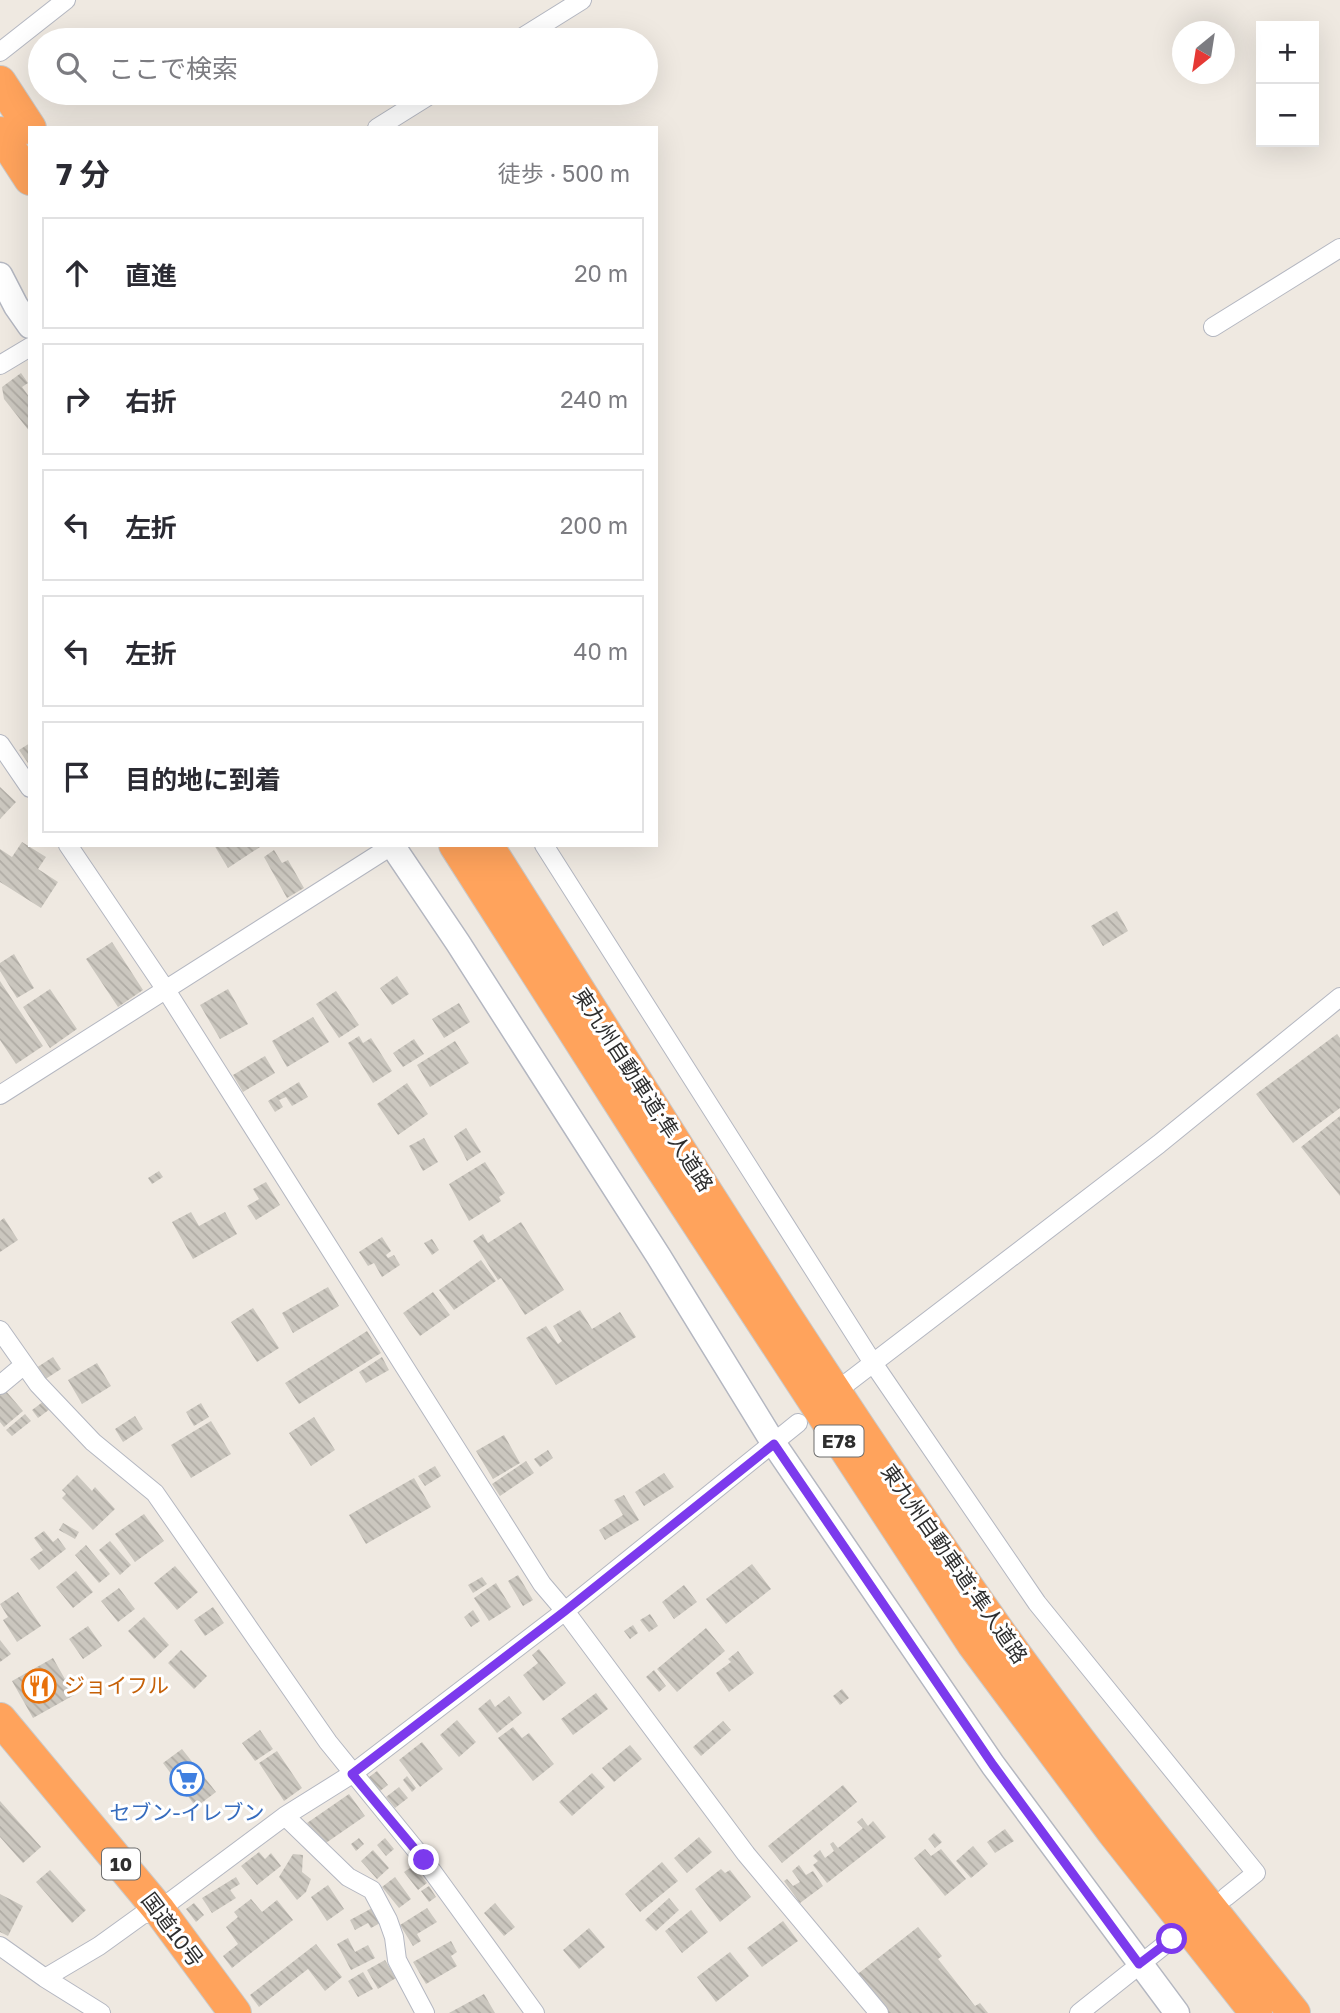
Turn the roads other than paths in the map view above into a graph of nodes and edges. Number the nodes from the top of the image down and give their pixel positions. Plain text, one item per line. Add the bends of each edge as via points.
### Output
1 (66, 0) edge
2 (582, 0) edge
3 (30, 28) edge
4 (537, 28) edge
5 (28, 29) edge
6 (0, 51) edge
7 (414, 105) edge
8 (380, 126) edge
9 (0, 133) edge
10 (28, 175) edge
11 (1340, 248) edge
12 (0, 275) edge
13 (28, 323) edge
14 (1213, 327) dead end
15 (28, 348) edge
16 (0, 365) edge
17 (0, 744) edge
18 (28, 785) edge
19 (69, 847) edge
20 (390, 847) edge
21 (394, 847) edge
22 (456, 847) edge
23 (488, 847) edge
24 (545, 847) edge
25 (166, 990) junction
26 (1340, 997) edge
27 (0, 1095) edge
28 (0, 1330) edge
29 (873, 1363) junction
30 (24, 1365) junction
31 (847, 1382) dead end
32 (0, 1385) edge
33 (798, 1423) dead end
34 (774, 1444) junction
35 (565, 1611) junction
36 (0, 1719) edge
37 (352, 1774) junction
38 (285, 1816) junction
39 (1226, 1897) dead end
40 (159, 1909) junction
41 (1172, 1939) dead end
42 (0, 1946) edge
43 (1139, 1964) junction
44 (45, 1978) junction
45 (101, 2013) edge
46 (234, 2013) edge
47 (425, 2013) edge
48 (535, 2013) edge
49 (879, 2013) edge
50 (1079, 2013) edge
51 (1177, 2013) edge
52 (1256, 2013) edge
53 (1294, 2013) edge

1 - 3 street
2 - 4 street
5 - 6 street
7 - 8 street
9 - 10 highway
11 - 14 street
12 - 13 street
15 - 16 street
17 - 18 street
19 - 25 street
20 - 25 street
21 - 34 street
22 - 52 highway, 東九州自動車道;隼人道路 / E78 via 973,1644
23 - 53 highway, 東九州自動車道;隼人道路 / E78 via 848,1410 998,1630
24 - 29 street
25 - 27 street
25 - 35 street via 542,1584
26 - 29 street via 1159,1144
28 - 30 street
29 - 31 street
29 - 39 street via 1037,1603 1256,1873
30 - 32 street
30 - 37 street via 93,1442 155,1493
33 - 34 street
34 - 35 street
34 - 43 street via 993,1765
35 - 37 street
35 - 49 street via 746,1854
36 - 40 highway, 国道10号 / 10
37 - 38 street
37 - 48 street via 424,1860
38 - 40 street
38 - 47 street via 348,1877 372,1890 388,1920 397,1960
40 - 44 street via 142,1915
40 - 46 highway, 国道10号 / 10
41 - 43 street
42 - 44 street
43 - 50 street
43 - 51 street
44 - 45 street

